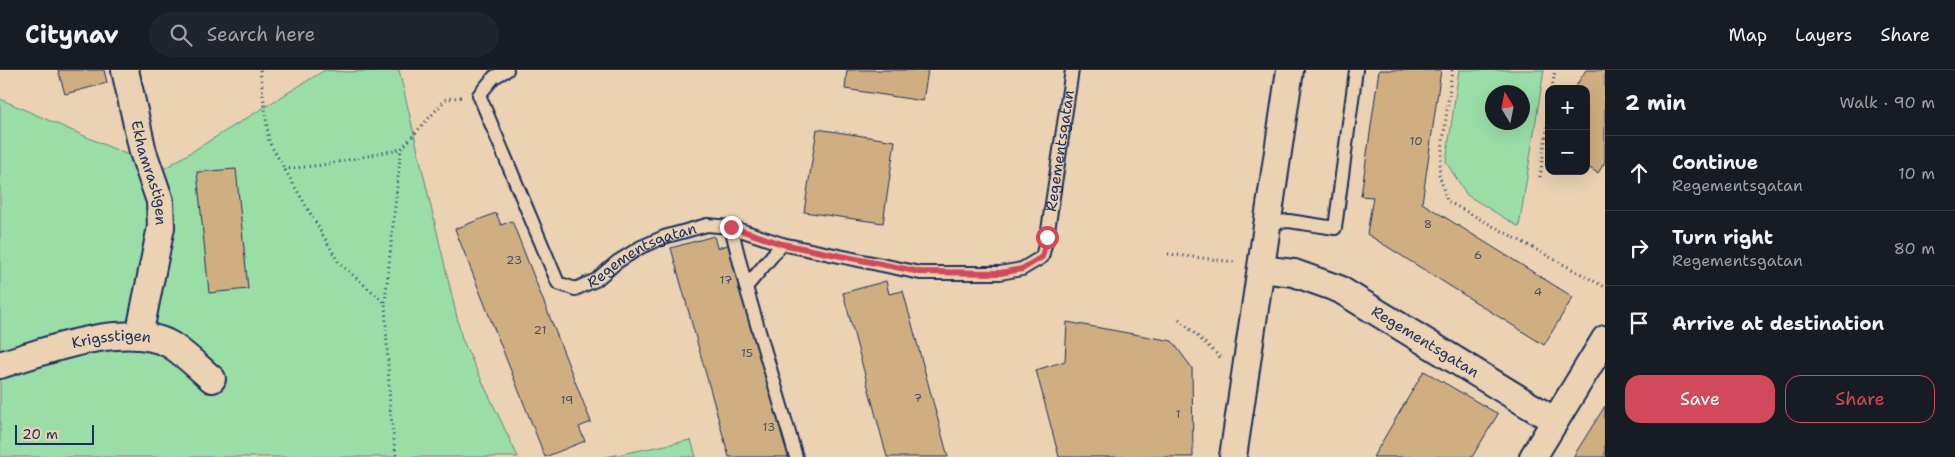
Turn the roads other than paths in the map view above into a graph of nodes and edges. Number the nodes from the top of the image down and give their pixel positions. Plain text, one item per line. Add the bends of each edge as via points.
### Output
1 (125, 70) edge
2 (507, 70) edge
3 (1072, 70) edge
4 (1290, 70) edge
5 (1356, 70) edge
6 (1268, 223) junction
7 (731, 227) junction
8 (782, 244) junction
9 (1260, 269) junction
10 (746, 287) junction
11 (139, 336) junction
12 (1605, 339) edge
13 (0, 365) edge
14 (212, 379) dead end
15 (1555, 421) junction
16 (796, 457) edge
17 (1233, 457) edge
18 (1534, 457) edge

1 - 11 street, Ekhamrastigen via 143,152 160,201 161,227
2 - 7 lane, Regementsgatan via 494,77 479,95 558,283 575,289 596,280 617,262 664,237 707,225
3 - 8 lane, Regementsgatan via 1042,257 1022,269 1000,273 920,272
4 - 6 street
5 - 6 lane via 1335,228 1289,221
6 - 9 street
7 - 8 lane, Regementsgatan
7 - 10 lane
8 - 10 lane
9 - 15 street, Regementsgatan via 1294,273 1339,289
9 - 17 street
10 - 16 lane
11 - 13 street, Krigsstigen via 88,339
11 - 14 street, Krigsstigen via 170,345
12 - 15 street
15 - 18 street

